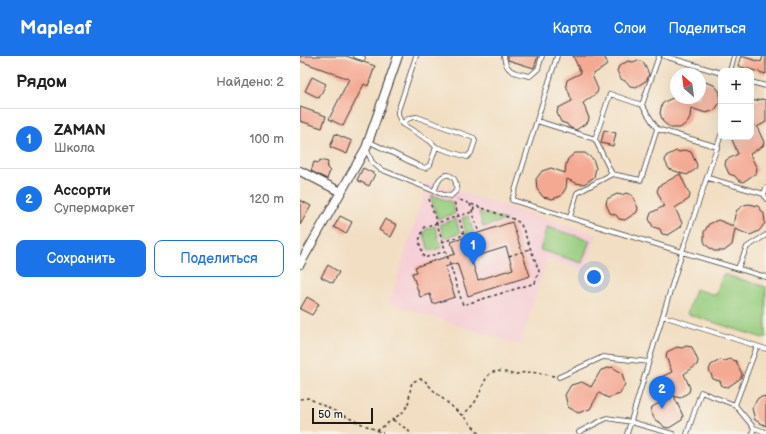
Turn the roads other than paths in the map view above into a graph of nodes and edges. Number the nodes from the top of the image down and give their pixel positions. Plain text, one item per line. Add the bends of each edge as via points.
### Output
1 (356, 56) edge
2 (398, 56) edge
3 (416, 56) edge
4 (504, 56) edge
5 (542, 56) edge
6 (557, 56) edge
7 (659, 56) edge
8 (664, 56) edge
9 (734, 56) edge
10 (362, 58) dead end
11 (731, 68) edge
12 (718, 72) edge
13 (754, 83) edge
14 (766, 86) edge
15 (642, 105) junction
16 (536, 121) junction
17 (402, 124) junction
18 (657, 129) junction
19 (595, 139) junction
20 (720, 140) edge
21 (367, 144) junction
22 (436, 147) junction
23 (718, 147) junction
24 (300, 171) edge
25 (612, 174) junction
26 (708, 178) junction
27 (766, 188) edge
28 (434, 191) junction
29 (341, 192) junction
30 (765, 196) edge
31 (570, 217) junction
32 (766, 234) edge
33 (682, 252) junction
34 (300, 264) edge
35 (738, 268) junction
36 (766, 277) edge
37 (663, 316) junction
38 (757, 346) junction
39 (766, 349) edge
40 (649, 362) junction
41 (559, 377) road end
42 (735, 405) junction
43 (631, 422) junction
44 (754, 428) junction
45 (579, 432) dead end
46 (766, 432) edge
47 (627, 434) edge
48 (673, 434) edge
49 (687, 434) edge
50 (752, 434) edge

1 - 10 lane
2 - 21 street
3 - 17 lane via 398,111
4 - 5 lane via 508,69 530,76 538,69
6 - 16 lane
7 - 15 lane
8 - 12 lane
9 - 11 lane
13 - 14 lane
15 - 18 lane
15 - 19 lane via 610,94
16 - 19 lane
16 - 31 lane via 512,200
17 - 22 lane
17 - 22 lane via 407,119 417,117 474,138 475,141 472,154 467,157
18 - 23 lane
18 - 25 lane via 641,180
19 - 25 lane
20 - 23 lane
21 - 22 lane via 425,168 430,165
21 - 28 lane via 372,162 380,169
21 - 29 street
23 - 26 lane
24 - 29 street
25 - 31 lane via 577,193
26 - 30 lane
26 - 33 lane
27 - 30 lane
28 - 28 lane via 447,196 454,194 457,186 454,178 446,176 440,179
29 - 34 street
31 - 33 lane
32 - 35 lane via 747,247
33 - 35 lane
33 - 37 lane
35 - 36 lane
37 - 38 lane
37 - 40 lane
38 - 39 lane
38 - 42 lane
40 - 41 lane via 604,357
40 - 43 lane
42 - 44 lane
42 - 49 lane via 701,392
43 - 45 lane via 607,418
43 - 47 lane
43 - 48 lane
44 - 46 lane
44 - 50 lane

